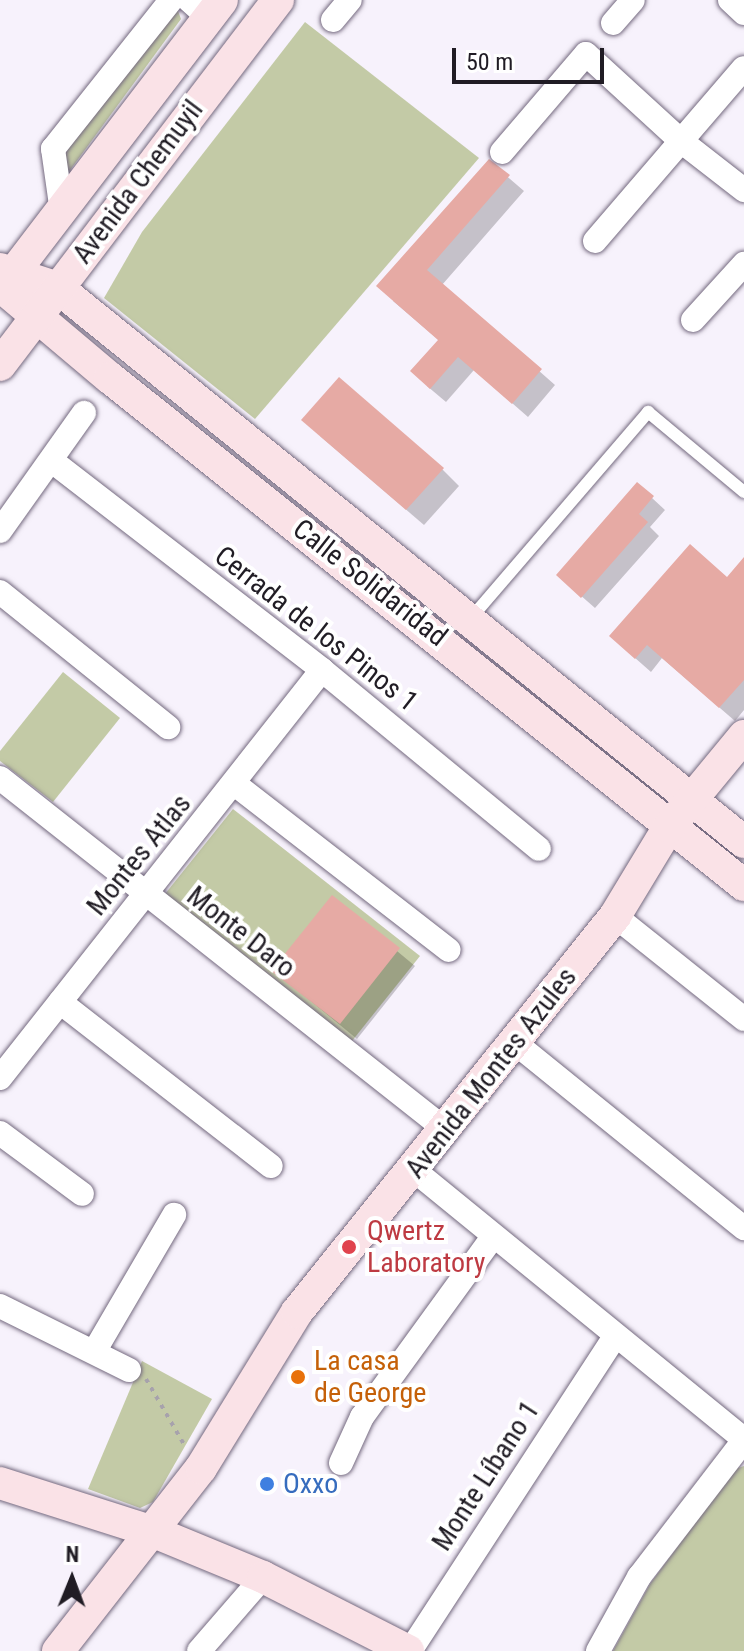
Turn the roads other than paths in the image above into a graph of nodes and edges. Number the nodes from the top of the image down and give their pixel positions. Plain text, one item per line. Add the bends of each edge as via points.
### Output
1 (171, 0) edge
2 (278, 0) edge
3 (350, 0) edge
4 (633, 0) edge
5 (730, 0) edge
6 (207, 6) edge
7 (744, 13) edge
8 (333, 20) dead end
9 (613, 23) dead end
10 (744, 68) edge
11 (681, 141) junction
12 (502, 152) dead end
13 (744, 190) edge
14 (62, 212) junction
15 (595, 241) dead end
16 (744, 264) edge
17 (4, 280) edge
18 (58, 288) junction
19 (39, 317) junction
20 (693, 320) dead end
21 (0, 365) edge
22 (84, 413) dead end
23 (52, 461) junction
24 (744, 492) edge
25 (0, 531) edge
26 (0, 592) edge
27 (469, 620) junction
28 (322, 670) junction
29 (168, 727) dead end
30 (744, 736) edge
31 (0, 778) edge
32 (236, 785) junction
33 (690, 800) junction
34 (669, 827) junction
35 (744, 842) edge
36 (539, 849) dead end
37 (744, 885) edge
38 (143, 894) junction
39 (615, 916) junction
40 (449, 950) dead end
41 (60, 1002) junction
42 (744, 1019) edge
43 (514, 1042) junction
44 (0, 1078) edge
45 (446, 1130) junction
46 (0, 1133) edge
47 (271, 1166) dead end
48 (415, 1171) junction
49 (82, 1194) dead end
50 (174, 1215) dead end
51 (744, 1228) edge
52 (492, 1238) junction
53 (0, 1306) edge
54 (615, 1336) junction
55 (94, 1352) junction
56 (129, 1370) road end
57 (744, 1440) edge
58 (341, 1463) dead end
59 (0, 1483) edge
60 (154, 1532) junction
61 (263, 1577) junction
62 (58, 1651) edge
63 (199, 1651) edge
64 (409, 1651) edge
65 (598, 1651) edge

1 - 14 street via 53,149
2 - 18 main road, Avenida Chemuyil
3 - 8 street
4 - 9 street
5 - 7 street
6 - 14 main road, Avenida Chemuyil
10 - 11 street
11 - 12 street via 586,54
11 - 13 street
11 - 15 street
14 - 17 main road, Avenida Chemuyil
16 - 20 street
17 - 18 main road, Calle Solidaridad
17 - 19 main road, Calle Solidaridad
18 - 19 main road, Avenida Chemuyil
18 - 27 main road, Calle Solidaridad
19 - 21 main road, Avenida Chemuyil
19 - 34 main road, Calle Solidaridad
22 - 23 street
23 - 25 street
23 - 28 street, Cerrada de los Pinos 1
24 - 27 lane via 648,412
26 - 29 street
27 - 33 main road, Calle Solidaridad
28 - 32 street, Montes Atlas
28 - 36 street, Cerrada de los Pinos 1
30 - 33 main road, Avenida Montes Azules
31 - 38 street, Monte Daro
32 - 38 street, Montes Atlas
32 - 40 street
33 - 34 main road, Avenida Montes Azules
33 - 35 main road, Calle Solidaridad
34 - 37 main road, Calle Solidaridad
34 - 39 main road, Avenida Montes Azules
38 - 41 street, Montes Atlas
38 - 45 street, Monte Daro
39 - 42 street
39 - 43 main road, Avenida Montes Azules
41 - 44 street, Montes Atlas
41 - 47 street
43 - 45 main road, Avenida Montes Azules
43 - 51 street
45 - 48 main road, Avenida Montes Azules
46 - 49 street
48 - 52 street
48 - 60 main road, Avenida Montes Azules via 297,1312 201,1468
50 - 55 street
52 - 54 street
52 - 58 street via 362,1417
53 - 55 street
54 - 57 street
54 - 64 street, Monte Líbano 1
55 - 56 street
57 - 65 street via 639,1577
59 - 60 main road
60 - 61 main road
60 - 62 main road, Avenida Montes Azules
61 - 63 street
61 - 64 main road

